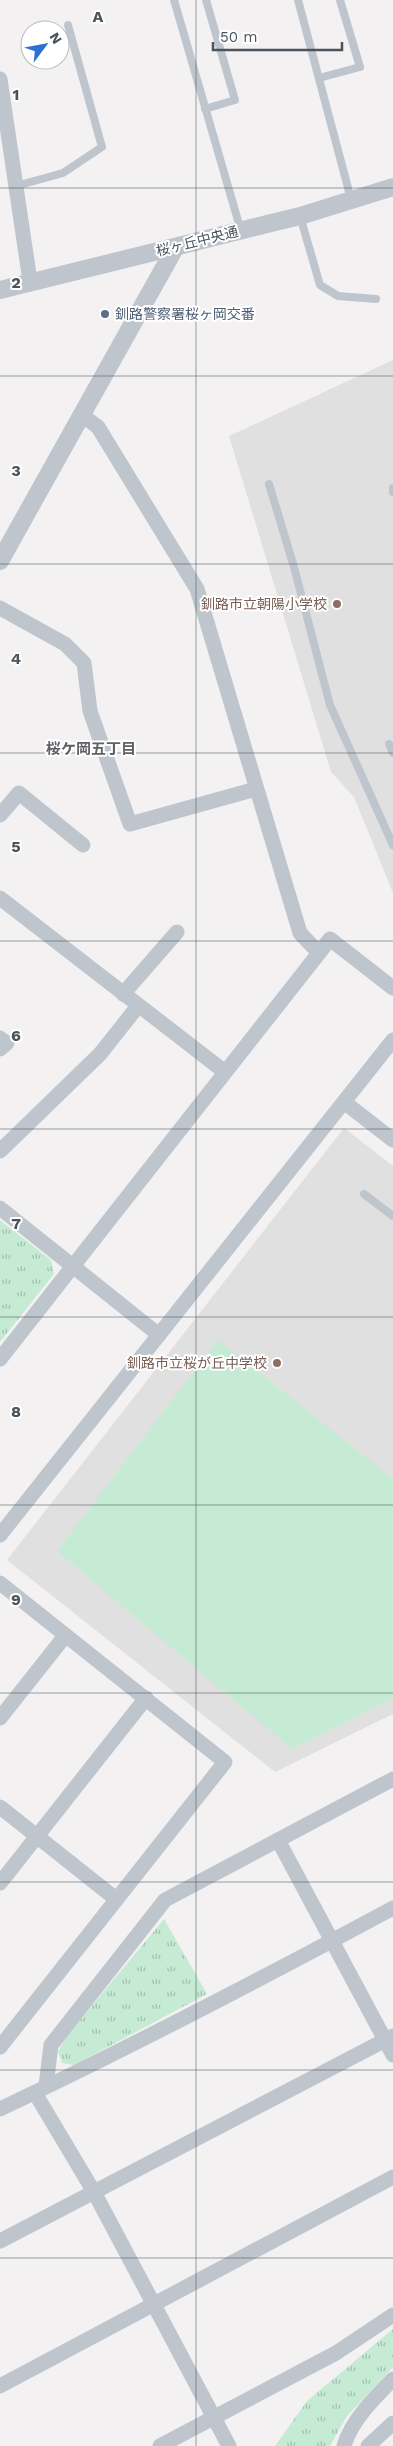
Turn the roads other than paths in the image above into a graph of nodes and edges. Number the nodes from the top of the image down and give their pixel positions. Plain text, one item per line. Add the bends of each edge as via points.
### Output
1 (174, 0) edge
2 (206, 0) edge
3 (298, 0) edge
4 (340, 0) edge
5 (70, 32) edge
6 (319, 78) junction
7 (0, 79) edge
8 (1, 97) edge
9 (205, 109) junction
10 (16, 186) junction
11 (393, 187) edge
12 (351, 199) junction
13 (300, 216) junction
14 (240, 231) junction
15 (175, 248) junction
16 (30, 281) junction
17 (0, 290) edge
18 (376, 300) dead end
19 (82, 415) junction
20 (269, 484) dead end
21 (0, 561) edge
22 (0, 608) edge
23 (389, 744) dead end
24 (393, 753) edge
25 (256, 789) junction
26 (0, 815) edge
27 (83, 845) dead end
28 (393, 845) edge
29 (0, 898) edge
30 (177, 932) dead end
31 (319, 953) junction
32 (393, 988) edge
33 (123, 994) junction
34 (138, 1006) junction
35 (0, 1038) edge
36 (393, 1040) edge
37 (0, 1049) edge
38 (226, 1072) junction
39 (344, 1102) junction
40 (393, 1140) edge
41 (0, 1151) edge
42 (364, 1194) dead end
43 (0, 1208) edge
44 (393, 1216) edge
45 (73, 1267) junction
46 (159, 1335) junction
47 (0, 1359) edge
48 (0, 1536) edge
49 (0, 1583) edge
50 (65, 1636) junction
51 (146, 1698) junction
52 (0, 1718) edge
53 (393, 1779) edge
54 (0, 1807) edge
55 (36, 1837) junction
56 (278, 1840) junction
57 (0, 1883) edge
58 (116, 1899) junction
59 (393, 1908) edge
60 (332, 1940) junction
61 (389, 2038) edge
62 (0, 2047) edge
63 (393, 2054) edge
64 (41, 2090) junction
65 (0, 2109) edge
66 (393, 2178) edge
67 (94, 2192) junction
68 (0, 2241) edge
69 (152, 2304) junction
70 (393, 2315) edge
71 (393, 2379) edge
72 (0, 2386) edge
73 (215, 2418) junction
74 (393, 2423) edge
75 (160, 2446) edge
76 (229, 2446) edge
77 (344, 2446) edge
78 (368, 2446) edge

1 - 9 lane
2 - 9 lane via 235,100
3 - 6 lane
4 - 6 lane via 360,67
5 - 10 lane via 102,147 63,173
6 - 12 lane
7 - 8 street
8 - 10 street
9 - 14 lane
10 - 16 street
11 - 12 street, 桜ヶ丘中央通
12 - 13 street, 桜ヶ丘中央通
13 - 14 street, 桜ヶ丘中央通
13 - 18 lane via 320,285 338,296
14 - 15 street, 桜ヶ丘中央通
15 - 16 street, 桜ヶ丘中央通
15 - 19 street
16 - 17 street, 桜ヶ丘中央通
19 - 21 street
19 - 25 street via 98,427 197,589
20 - 28 lane via 330,705
22 - 25 street via 65,644 84,663 90,711 130,824
23 - 24 lane
25 - 31 street via 300,933
26 - 27 street via 19,793
29 - 33 street
30 - 33 street
31 - 32 street via 330,939
31 - 38 street
33 - 34 street
34 - 38 street
34 - 41 street via 100,1054
35 - 37 street via 7,1043
36 - 39 street
38 - 45 street
39 - 40 street
39 - 46 street
42 - 44 lane
43 - 45 street
45 - 46 street
45 - 47 street
46 - 48 street
49 - 50 street
50 - 51 street
50 - 52 street
51 - 55 street
51 - 58 street via 225,1762
53 - 56 street
54 - 55 street
55 - 57 street
55 - 58 street
56 - 60 street
56 - 64 street via 164,1900 51,2045
58 - 62 street
59 - 60 street
60 - 61 street
60 - 64 street via 227,1998
61 - 63 street
61 - 67 street
64 - 65 street
64 - 67 street
66 - 69 street
67 - 68 street
67 - 69 street
69 - 72 street
69 - 73 street
70 - 73 street via 336,2353
71 - 77 street via 347,2435
73 - 75 street
73 - 76 street
74 - 78 street

